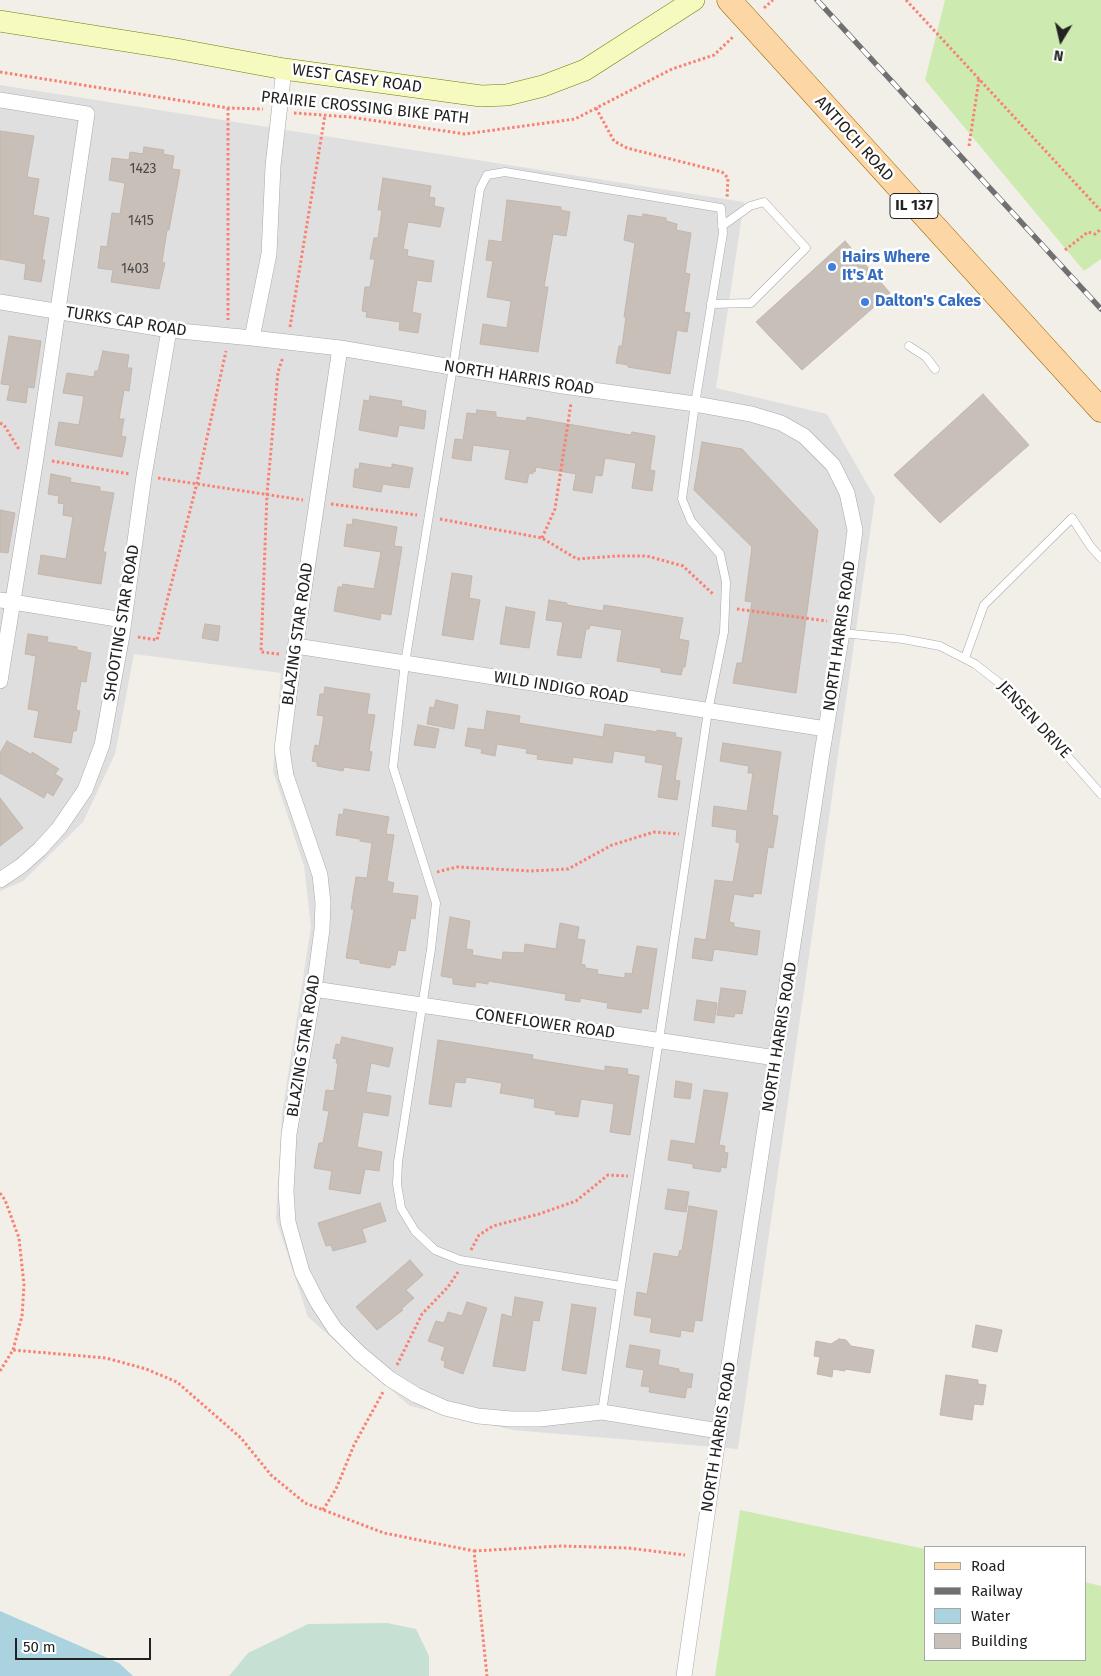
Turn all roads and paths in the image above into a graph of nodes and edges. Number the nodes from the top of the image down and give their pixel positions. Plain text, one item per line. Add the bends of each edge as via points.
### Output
1 (694, 0) edge
2 (729, 0) edge
3 (906, 0) edge
4 (0, 21) edge
5 (714, 54) dead end
6 (284, 69) junction
7 (0, 72) edge
8 (979, 79) junction
9 (0, 100) edge
10 (228, 108) junction
11 (596, 108) junction
12 (279, 112) junction
13 (325, 115) junction
14 (970, 146) dead end
15 (721, 208) junction
16 (1101, 211) edge
17 (722, 226) junction
18 (1101, 229) edge
19 (1065, 250) dead end
20 (0, 302) edge
21 (711, 304) junction
22 (58, 311) junction
23 (169, 330) junction
24 (228, 336) junction
25 (252, 338) junction
26 (288, 342) junction
27 (909, 346) dead end
28 (340, 348) junction
29 (453, 367) junction
30 (935, 369) dead end
31 (574, 387) junction
32 (695, 404) junction
33 (1101, 410) edge
34 (542, 538) dead end
35 (1101, 558) edge
36 (7, 601) edge
37 (122, 628) junction
38 (842, 633) junction
39 (295, 651) junction
40 (964, 658) junction
41 (405, 663) junction
42 (0, 681) edge
43 (708, 711) junction
44 (826, 729) junction
45 (1101, 794) edge
46 (690, 835) junction
47 (427, 874) junction
48 (0, 880) edge
49 (314, 990) junction
50 (422, 1006) junction
51 (659, 1040) junction
52 (776, 1058) junction
53 (638, 1176) junction
54 (0, 1193) edge
55 (466, 1260) junction
56 (622, 1286) junction
57 (13, 1350) junction
58 (0, 1371) edge
59 (390, 1379) junction
60 (602, 1412) junction
61 (719, 1431) junction
62 (323, 1510) junction
63 (474, 1551) junction
64 (701, 1557) junction
65 (487, 1676) edge
66 (684, 1676) edge

1 - 6 main road, WEST CASEY ROAD via 585,70 507,95 481,96
2 - 33 main road, ANTIOCH ROAD / IL 137
3 - 8 path
4 - 6 main road, WEST CASEY ROAD
5 - 11 path, PRAIRIE CROSSING BIKE PATH via 672,69
6 - 12 street
7 - 10 path, PRAIRIE CROSSING BIKE PATH
8 - 14 path
8 - 16 path
9 - 22 street via 87,114
10 - 12 path, PRAIRIE CROSSING BIKE PATH
10 - 24 path
11 - 13 path, PRAIRIE CROSSING BIKE PATH via 575,119 465,134
11 - 15 path via 614,140 626,148 722,172 728,178 728,198
12 - 13 path, PRAIRIE CROSSING BIKE PATH
12 - 25 street via 269,254
13 - 26 path
15 - 17 lane
15 - 29 lane via 505,172 487,175 480,189
17 - 21 lane
17 - 21 lane via 750,206 764,202 806,248 751,303
18 - 19 path via 1095,234 1088,232
20 - 22 street, TURKS CAP ROAD
21 - 32 lane
22 - 23 street, TURKS CAP ROAD
22 - 36 street
23 - 24 street, TURKS CAP ROAD
23 - 37 street, SHOOTING STAR ROAD
24 - 25 street, TURKS CAP ROAD
24 - 37 path via 197,483 157,640
25 - 26 street, NORTH HARRIS ROAD
26 - 28 street, NORTH HARRIS ROAD
26 - 39 path via 278,372 268,485 261,652
27 - 30 lane via 926,356
28 - 29 street, NORTH HARRIS ROAD
28 - 39 street, BLAZING STAR ROAD
29 - 31 street, NORTH HARRIS ROAD
29 - 41 lane
31 - 32 street, NORTH HARRIS ROAD
31 - 34 path via 555,509
32 - 38 street, NORTH HARRIS ROAD via 781,423 804,436 833,465 847,493 855,530
32 - 43 lane via 682,499 692,522 720,554 726,582 724,632
35 - 40 lane via 1072,518 984,605
36 - 37 street
36 - 42 street
37 - 48 street, SHOOTING STAR ROAD via 107,724 85,790 40,850
38 - 40 lane, JENSEN DRIVE via 922,642 940,646
38 - 44 street, NORTH HARRIS ROAD
39 - 41 street, WILD INDIGO ROAD
39 - 49 street, BLAZING STAR ROAD via 282,749 286,776 320,875 322,930
40 - 45 lane, JENSEN DRIVE via 1011,692
41 - 43 street, WILD INDIGO ROAD
41 - 47 lane via 393,767
43 - 44 street, WILD INDIGO ROAD
43 - 46 lane
44 - 52 street, NORTH HARRIS ROAD
46 - 47 path via 654,832 612,844 568,869 531,871 457,867
46 - 51 lane
47 - 50 lane via 436,903
49 - 50 street, CONEFLOWER ROAD
49 - 59 street, BLAZING STAR ROAD via 289,1134 288,1222 302,1272 335,1329
50 - 51 street, CONEFLOWER ROAD
50 - 55 lane via 398,1162 401,1208 415,1231 435,1250
51 - 52 street, CONEFLOWER ROAD
51 - 53 lane
52 - 61 street, NORTH HARRIS ROAD
53 - 55 path via 608,1175 576,1201 493,1226 479,1235
53 - 56 lane
54 - 57 path via 19,1238 24,1285 22,1316
55 - 56 lane
55 - 59 path via 448,1287 422,1314
56 - 60 lane
57 - 58 path
57 - 62 path via 106,1358 146,1368 177,1382 241,1438 288,1491
59 - 60 street, BLAZING STAR ROAD via 445,1408 478,1416 540,1419
59 - 62 path
60 - 61 street, BLAZING STAR ROAD
61 - 64 street, NORTH HARRIS ROAD
62 - 63 path via 384,1533
63 - 64 path via 580,1546
63 - 65 path
64 - 66 street, NORTH HARRIS ROAD

